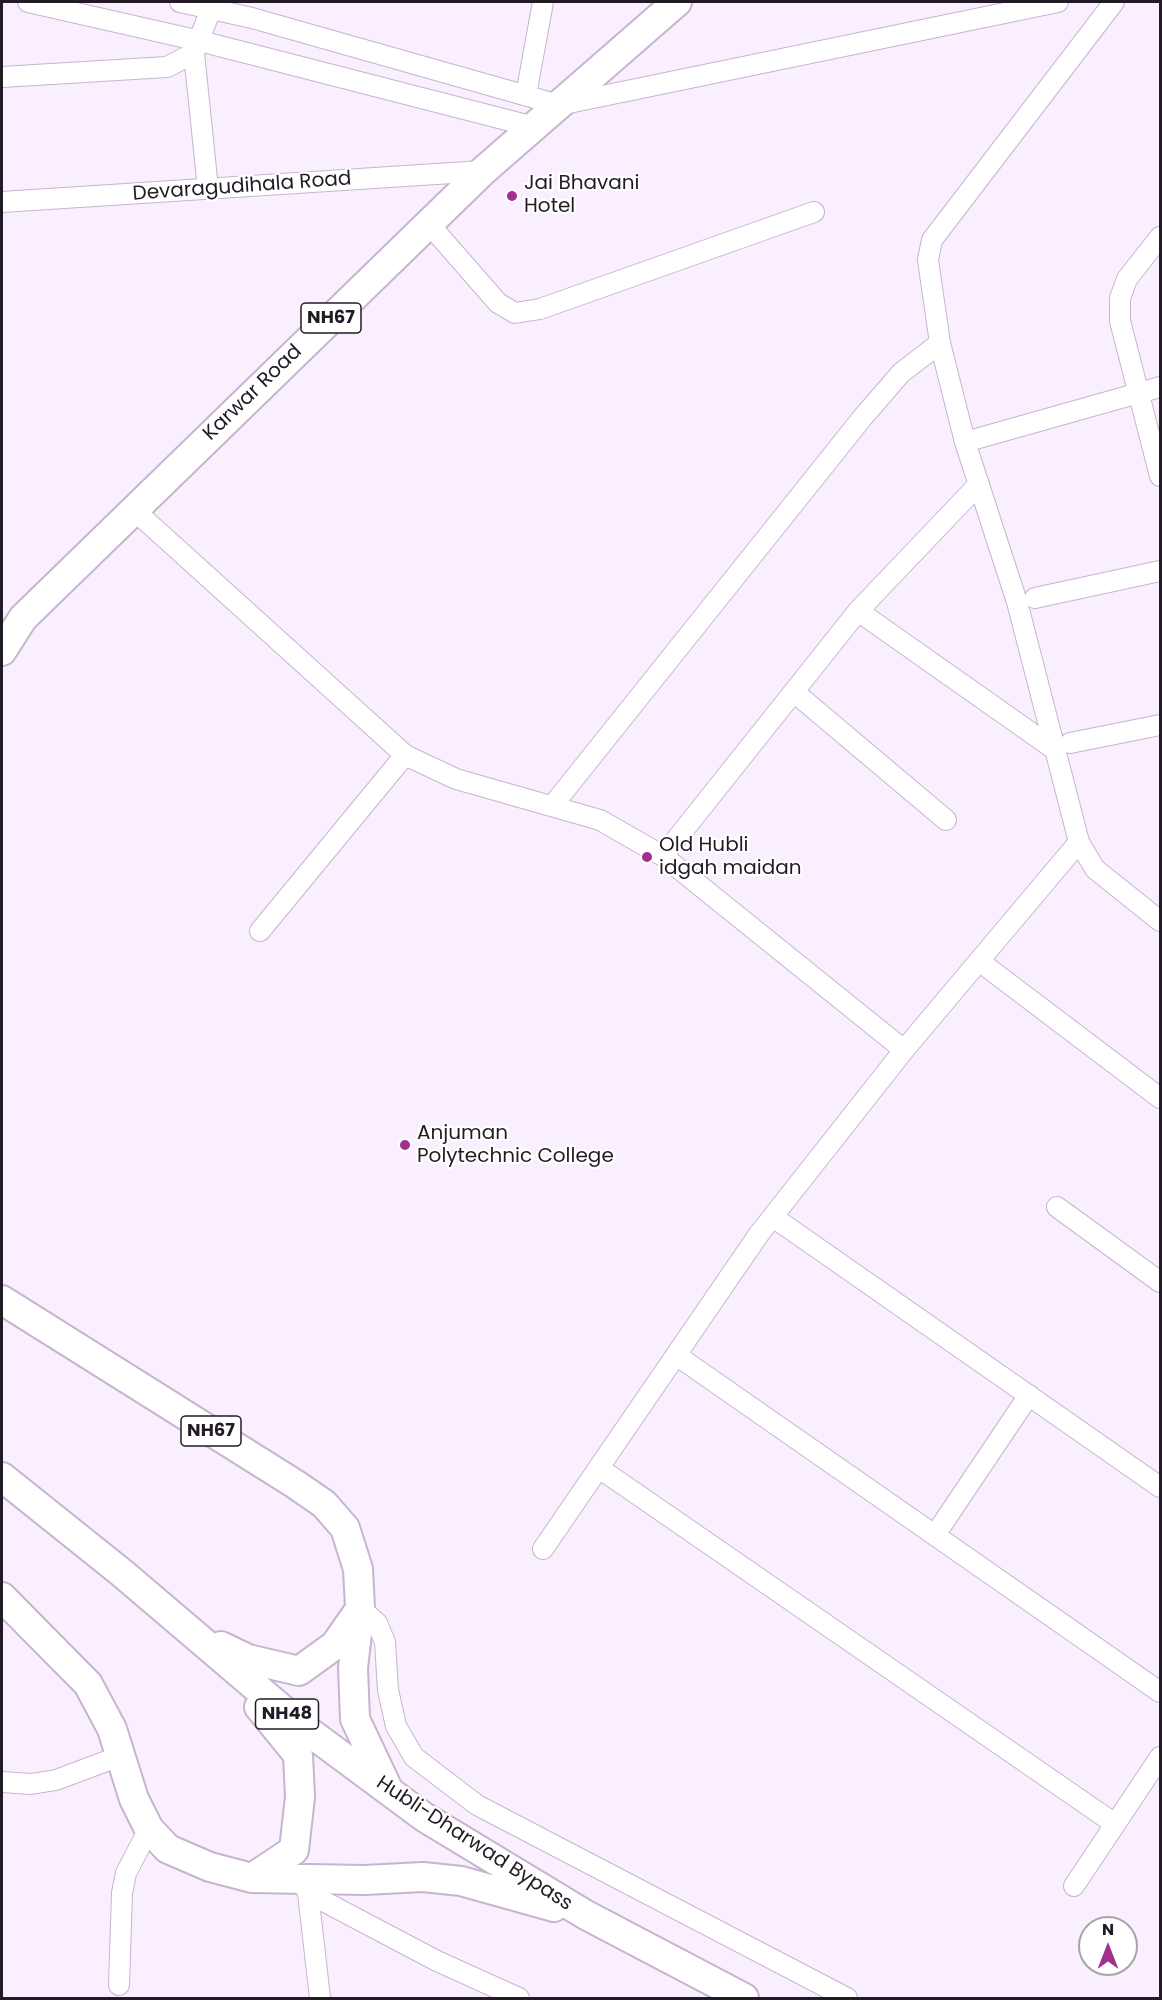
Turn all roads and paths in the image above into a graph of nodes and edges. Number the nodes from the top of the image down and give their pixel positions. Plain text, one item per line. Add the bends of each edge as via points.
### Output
1 (28, 2) edge
2 (180, 2) edge
3 (543, 2) edge
4 (677, 2) edge
5 (1058, 2) edge
6 (1114, 2) edge
7 (211, 9) junction
8 (254, 10) edge
9 (197, 47) junction
10 (2, 77) edge
11 (526, 95) junction
12 (559, 105) junction
13 (534, 127) junction
14 (483, 171) junction
15 (208, 189) junction
16 (2, 202) edge
17 (814, 212) dead end
18 (429, 224) junction
19 (1161, 237) edge
20 (940, 344) junction
21 (1161, 387) edge
22 (1137, 393) junction
23 (965, 442) junction
24 (1161, 476) edge
25 (979, 484) junction
26 (134, 509) junction
27 (1161, 572) edge
28 (1035, 598) dead end
29 (858, 611) junction
30 (2, 651) edge
31 (794, 692) junction
32 (1161, 725) edge
33 (1062, 746) junction
34 (405, 755) junction
35 (553, 805) junction
36 (946, 820) dead end
37 (1079, 842) junction
38 (663, 856) junction
39 (1161, 921) edge
40 (260, 931) dead end
41 (979, 961) junction
42 (904, 1050) junction
43 (1161, 1098) edge
44 (1057, 1208) dead end
45 (772, 1217) junction
46 (1161, 1282) edge
47 (2, 1300) edge
48 (676, 1355) junction
49 (1029, 1395) junction
50 (599, 1468) junction
51 (2, 1478) edge
52 (1161, 1487) edge
53 (935, 1535) junction
54 (543, 1549) dead end
55 (2, 1597) edge
56 (360, 1608) junction
57 (189, 1630) junction
58 (1161, 1692) edge
59 (120, 1756) junction
60 (1161, 1757) edge
61 (2, 1782) edge
62 (390, 1792) junction
63 (1115, 1824) junction
64 (149, 1829) junction
65 (252, 1878) junction
66 (304, 1886) junction
67 (1074, 1886) dead end
68 (586, 1915) junction
69 (119, 1985) dead end
70 (320, 1998) edge
71 (519, 1998) edge
72 (744, 1998) edge
73 (847, 1998) edge

1 - 9 street
2 - 7 street
3 - 11 street
4 - 12 highway, Karwar Road / NH67
5 - 12 street
6 - 20 street via 932,240 928,260
7 - 8 street
7 - 9 street
8 - 11 street
9 - 10 street via 167,68
9 - 13 street
9 - 15 street
11 - 12 street
12 - 13 highway, Karwar Road / NH67
13 - 14 highway, Karwar Road / NH67
14 - 15 street, Devaragudihala Road
14 - 18 highway, Karwar Road / NH67
15 - 16 street, Devaragudihala Road
17 - 18 street via 540,309 515,313 498,303
18 - 26 highway, Karwar Road / NH67
19 - 22 street via 1127,279 1120,298 1120,321
20 - 23 street
20 - 35 street via 901,373 863,417
21 - 22 street
22 - 23 street
22 - 24 street
23 - 25 street
25 - 29 street
25 - 33 street
26 - 30 highway, Karwar Road / NH67 via 23,618
26 - 34 street
27 - 28 street
29 - 31 street
29 - 33 street
31 - 36 street
31 - 38 street
32 - 33 street
33 - 37 street
34 - 35 street via 456,779
34 - 40 street
35 - 38 street via 600,820
37 - 39 street via 1095,869
37 - 41 street
38 - 42 street
41 - 42 street
41 - 43 street
42 - 45 street
44 - 46 street
45 - 48 street
45 - 49 street
47 - 56 highway, NH67 via 324,1504 345,1528 358,1569
48 - 50 street
48 - 53 street
49 - 52 street
49 - 53 street
50 - 54 street
50 - 63 street
51 - 57 highway, Hubli-Dharwad Bypass / NH48
53 - 58 street
55 - 59 highway via 88,1684 112,1730
56 - 57 highway via 335,1645 299,1671 248,1659
56 - 62 highway via 353,1668 355,1719
56 - 73 street via 377,1623 385,1642 388,1690 396,1726 414,1757 477,1805
57 - 62 highway, Hubli-Dharwad Bypass / NH48 via 304,1728
57 - 65 highway via 298,1755 300,1797 294,1850
59 - 61 street via 56,1780 31,1784
59 - 64 highway
60 - 63 street
62 - 68 highway, Hubli-Dharwad Bypass / NH48
63 - 67 street
64 - 65 highway via 168,1849 210,1867
64 - 69 street via 124,1883
65 - 66 highway
66 - 68 highway via 423,1877 461,1881
66 - 70 street
66 - 71 street via 437,1961
68 - 72 highway, Hubli-Dharwad Bypass / NH48

